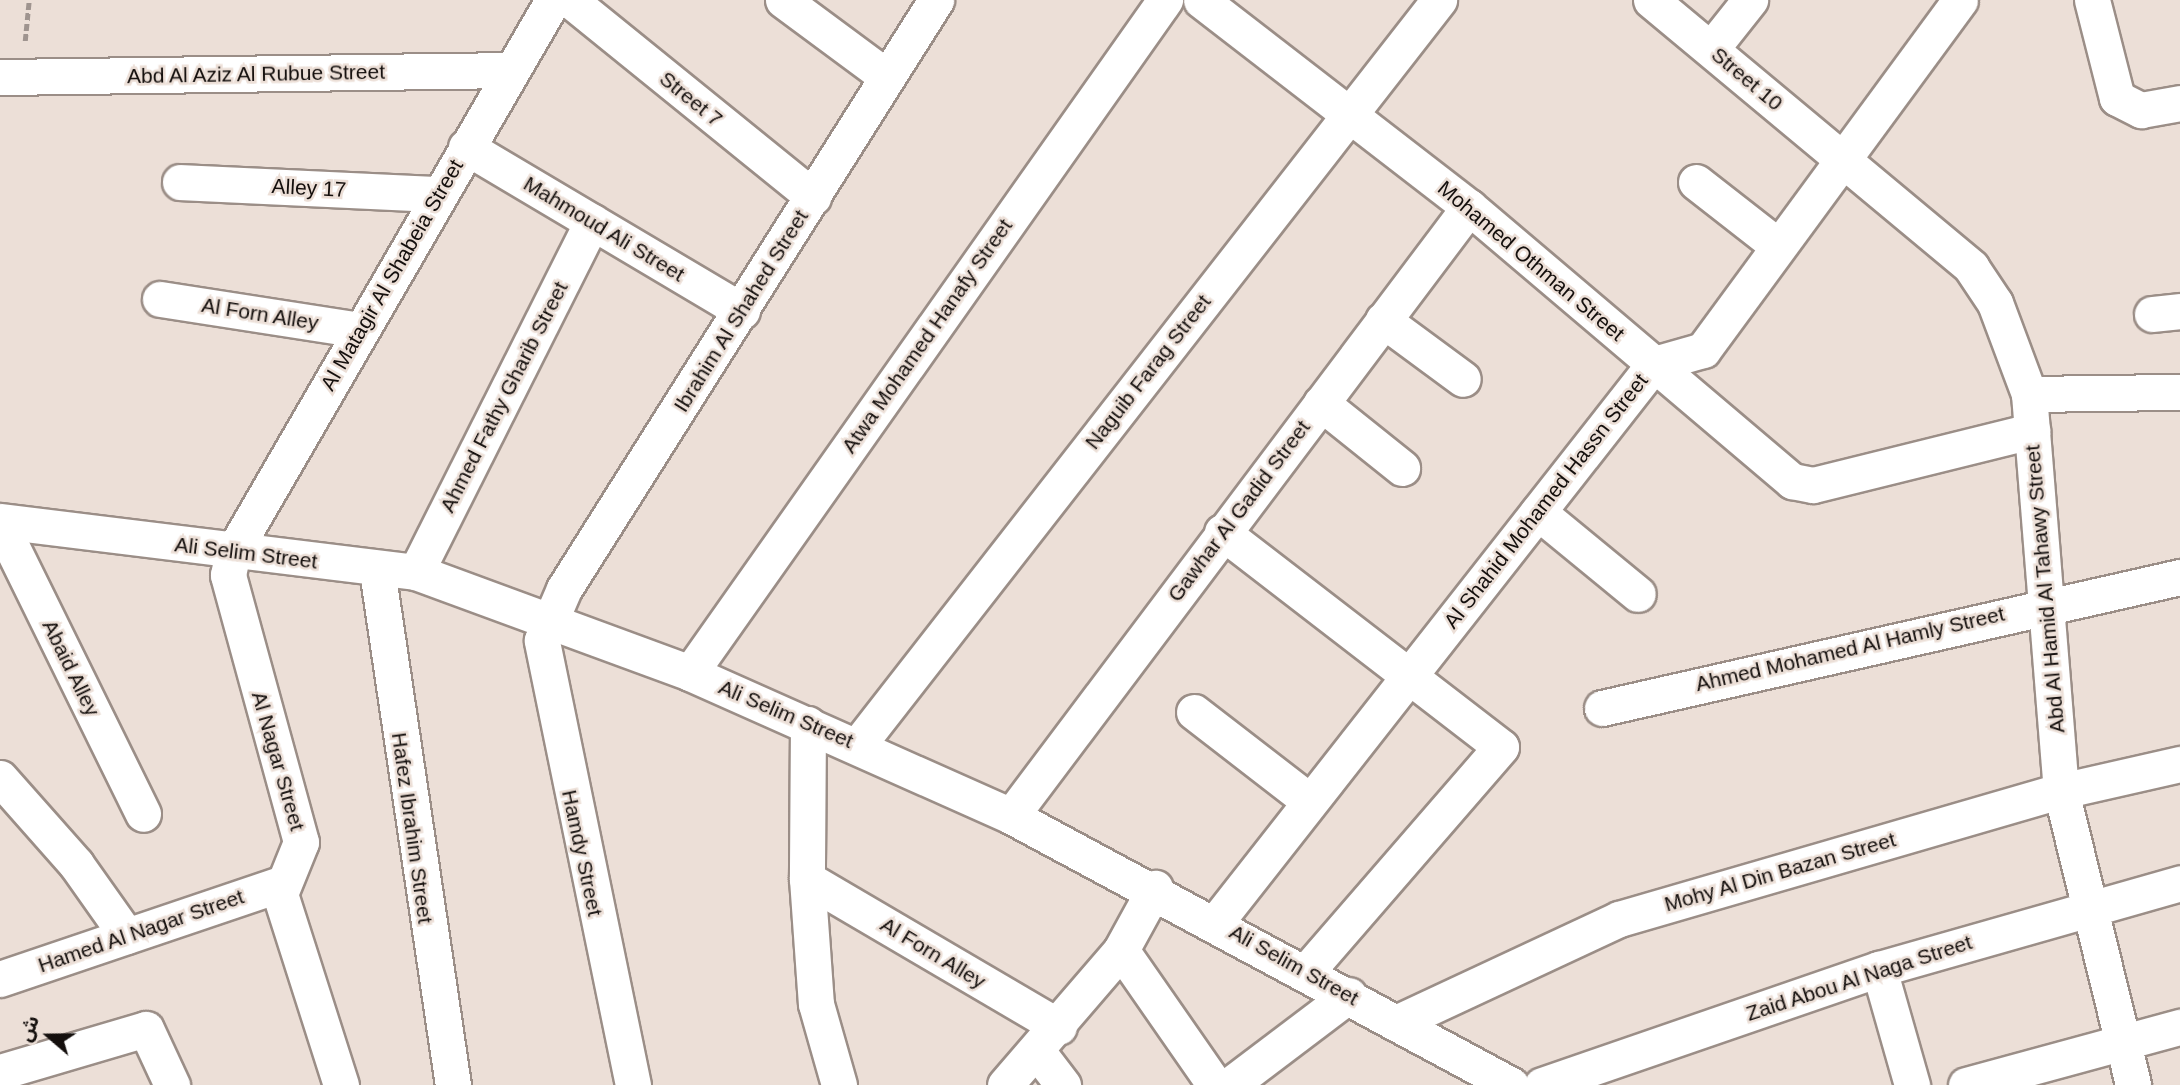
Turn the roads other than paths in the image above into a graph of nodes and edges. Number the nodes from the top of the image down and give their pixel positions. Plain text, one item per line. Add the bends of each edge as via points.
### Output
1 (553, 0) edge
2 (570, 0) edge
3 (783, 0) edge
4 (936, 0) edge
5 (1165, 0) edge
6 (1439, 0) edge
7 (1651, 0) edge
8 (1750, 0) edge
9 (1960, 0) edge
10 (2092, 0) edge
11 (1218, 5) edge
12 (1711, 50) junction
13 (511, 70) junction
14 (0, 77) edge
15 (887, 78) junction
16 (2180, 103) edge
17 (1349, 114) junction
18 (466, 147) junction
19 (1842, 158) junction
20 (180, 182) dead end
21 (1696, 182) dead end
22 (439, 194) junction
23 (813, 197) junction
24 (1469, 207) junction
25 (592, 222) junction
26 (1778, 246) junction
27 (160, 299) dead end
28 (742, 310) junction
29 (1383, 320) junction
30 (361, 330) junction
31 (1654, 364) junction
32 (1463, 379) dead end
33 (2180, 392) edge
34 (2029, 394) junction
35 (1321, 403) junction
36 (2032, 431) junction
37 (1402, 468) dead end
38 (1538, 512) junction
39 (0, 522) edge
40 (1222, 532) junction
41 (233, 552) junction
42 (377, 570) junction
43 (416, 572) junction
44 (2180, 577) edge
45 (1638, 594) dead end
46 (2046, 603) junction
47 (547, 622) junction
48 (690, 673) junction
49 (1408, 676) junction
50 (1602, 708) dead end
51 (1194, 712) dead end
52 (808, 724) junction
53 (858, 745) junction
54 (2180, 764) edge
55 (0, 778) edge
56 (2061, 791) junction
57 (1309, 801) junction
58 (143, 814) dead end
59 (1011, 816) junction
60 (807, 878) junction
61 (2180, 883) edge
62 (281, 884) junction
63 (1155, 888) junction
64 (2084, 906) junction
65 (1216, 922) junction
66 (127, 936) junction
67 (1121, 950) junction
68 (1879, 969) junction
69 (1308, 970) junction
70 (0, 979) edge
71 (1349, 995) junction
72 (1396, 1023) junction
73 (2180, 1027) edge
74 (1048, 1039) junction
75 (2121, 1040) junction
76 (0, 1072) edge
77 (172, 1085) edge
78 (341, 1085) edge
79 (453, 1085) edge
80 (633, 1085) edge
81 (839, 1085) edge
82 (1005, 1085) edge
83 (1063, 1085) edge
84 (1215, 1085) edge
85 (1230, 1085) edge
86 (1511, 1085) edge
87 (1542, 1085) edge
88 (1912, 1085) edge
89 (1966, 1085) edge
90 (2133, 1085) edge

1 - 13 street, Al Matagir Al Shabeia Street
2 - 23 street, Street 7
3 - 15 street
4 - 15 street, Ibrahim Al Shahed Street
5 - 48 street, Atwa Mohamed Hanafy Street
6 - 17 street, Naguib Farag Street
7 - 12 street, Street 10
8 - 12 street
9 - 19 street, Al Shahid Mohamed Hassn Street
10 - 16 street via 2118,98 2141,110
11 - 17 street, Mohamed Othman Street
12 - 19 street, Street 10
13 - 14 street, Abd Al Aziz Al Rubue Street
13 - 18 street, Al Matagir Al Shabeia Street
15 - 23 street, Ibrahim Al Shahed Street
17 - 24 street, Mohamed Othman Street
17 - 53 street, Naguib Farag Street
18 - 22 street, Al Matagir Al Shabeia Street
18 - 25 street, Mahmoud Ali Street
19 - 26 street, Al Shahid Mohamed Hassn Street
19 - 34 street, Abd Al Hamid Al Tahawy Street via 1985,284
20 - 22 street, Alley 17
21 - 26 street
22 - 30 street, Al Matagir Al Shabeia Street
23 - 28 street, Ibrahim Al Shahed Street
24 - 29 street, Gawhar Al Gadid Street
24 - 31 street, Mohamed Othman Street
25 - 28 street, Mahmoud Ali Street
25 - 43 street, Ahmed Fathy Gharib Street
26 - 31 street, Al Shahid Mohamed Hassn Street via 1703,350
27 - 30 street, Al Forn Alley
28 - 47 street, Ibrahim Al Shahed Street
29 - 32 street
29 - 35 street, Gawhar Al Gadid Street
30 - 41 street, Al Matagir Al Shabeia Street
31 - 36 street, Mohamed Othman Street via 1783,475 1802,484
31 - 38 street, Al Shahid Mohamed Hassn Street
33 - 34 street
34 - 36 street, Abd Al Hamid Al Tahawy Street
35 - 37 street
35 - 40 street, Gawhar Al Gadid Street
36 - 46 street, Abd Al Hamid Al Tahawy Street
38 - 45 street
38 - 49 street, Al Shahid Mohamed Hassn Street
39 - 41 street, Ali Selim Street
39 - 58 street, Abaid Alley
40 - 49 street
40 - 59 street, Gawhar Al Gadid Street
41 - 42 street, Ali Selim Street
41 - 62 street, Al Nagar Street via 230,590 302,842 298,863
42 - 43 street, Ali Selim Street
42 - 79 street, Hafez Ibrahim Street
43 - 47 street, Ali Selim Street
44 - 46 street, Ahmed Mohamed Al Hamly Street
46 - 50 street, Ahmed Mohamed Al Hamly Street
46 - 56 street, Abd Al Hamid Al Tahawy Street
47 - 48 street, Ali Selim Street
47 - 80 street, Hamdy Street via 541,659
48 - 52 street, Ali Selim Street
49 - 57 street, Al Shahid Mohamed Hassn Street
49 - 69 street via 1501,747
51 - 57 street
52 - 53 street, Ali Selim Street
52 - 60 street
53 - 59 street, Ali Selim Street
54 - 56 street, Mohy Al Din Bazan Street
55 - 66 street via 76,864
56 - 64 street, Abd Al Hamid Al Tahawy Street
56 - 72 street, Mohy Al Din Bazan Street via 1619,919
57 - 65 street, Al Shahid Mohamed Hassn Street
59 - 63 street, Ali Selim Street
60 - 74 street, Al Forn Alley
60 - 81 street via 816,1004
61 - 64 street, Zaid Abou Al Naga Street
62 - 66 street, Hamed Al Nagar Street
62 - 78 street
63 - 65 street, Ali Selim Street
63 - 67 street
64 - 68 street, Zaid Abou Al Naga Street
64 - 75 street, Abd Al Hamid Al Tahawy Street
65 - 69 street, Ali Selim Street
66 - 70 street, Hamed Al Nagar Street
67 - 74 street
67 - 84 street
68 - 87 street, Zaid Abou Al Naga Street
68 - 88 street
69 - 71 street, Ali Selim Street
71 - 72 street, Ali Selim Street
71 - 85 street
72 - 86 street, Ali Selim Street
73 - 75 street
74 - 82 street
74 - 83 street
75 - 89 street
75 - 90 street, Abd Al Hamid Al Tahawy Street
76 - 77 street via 146,1029

